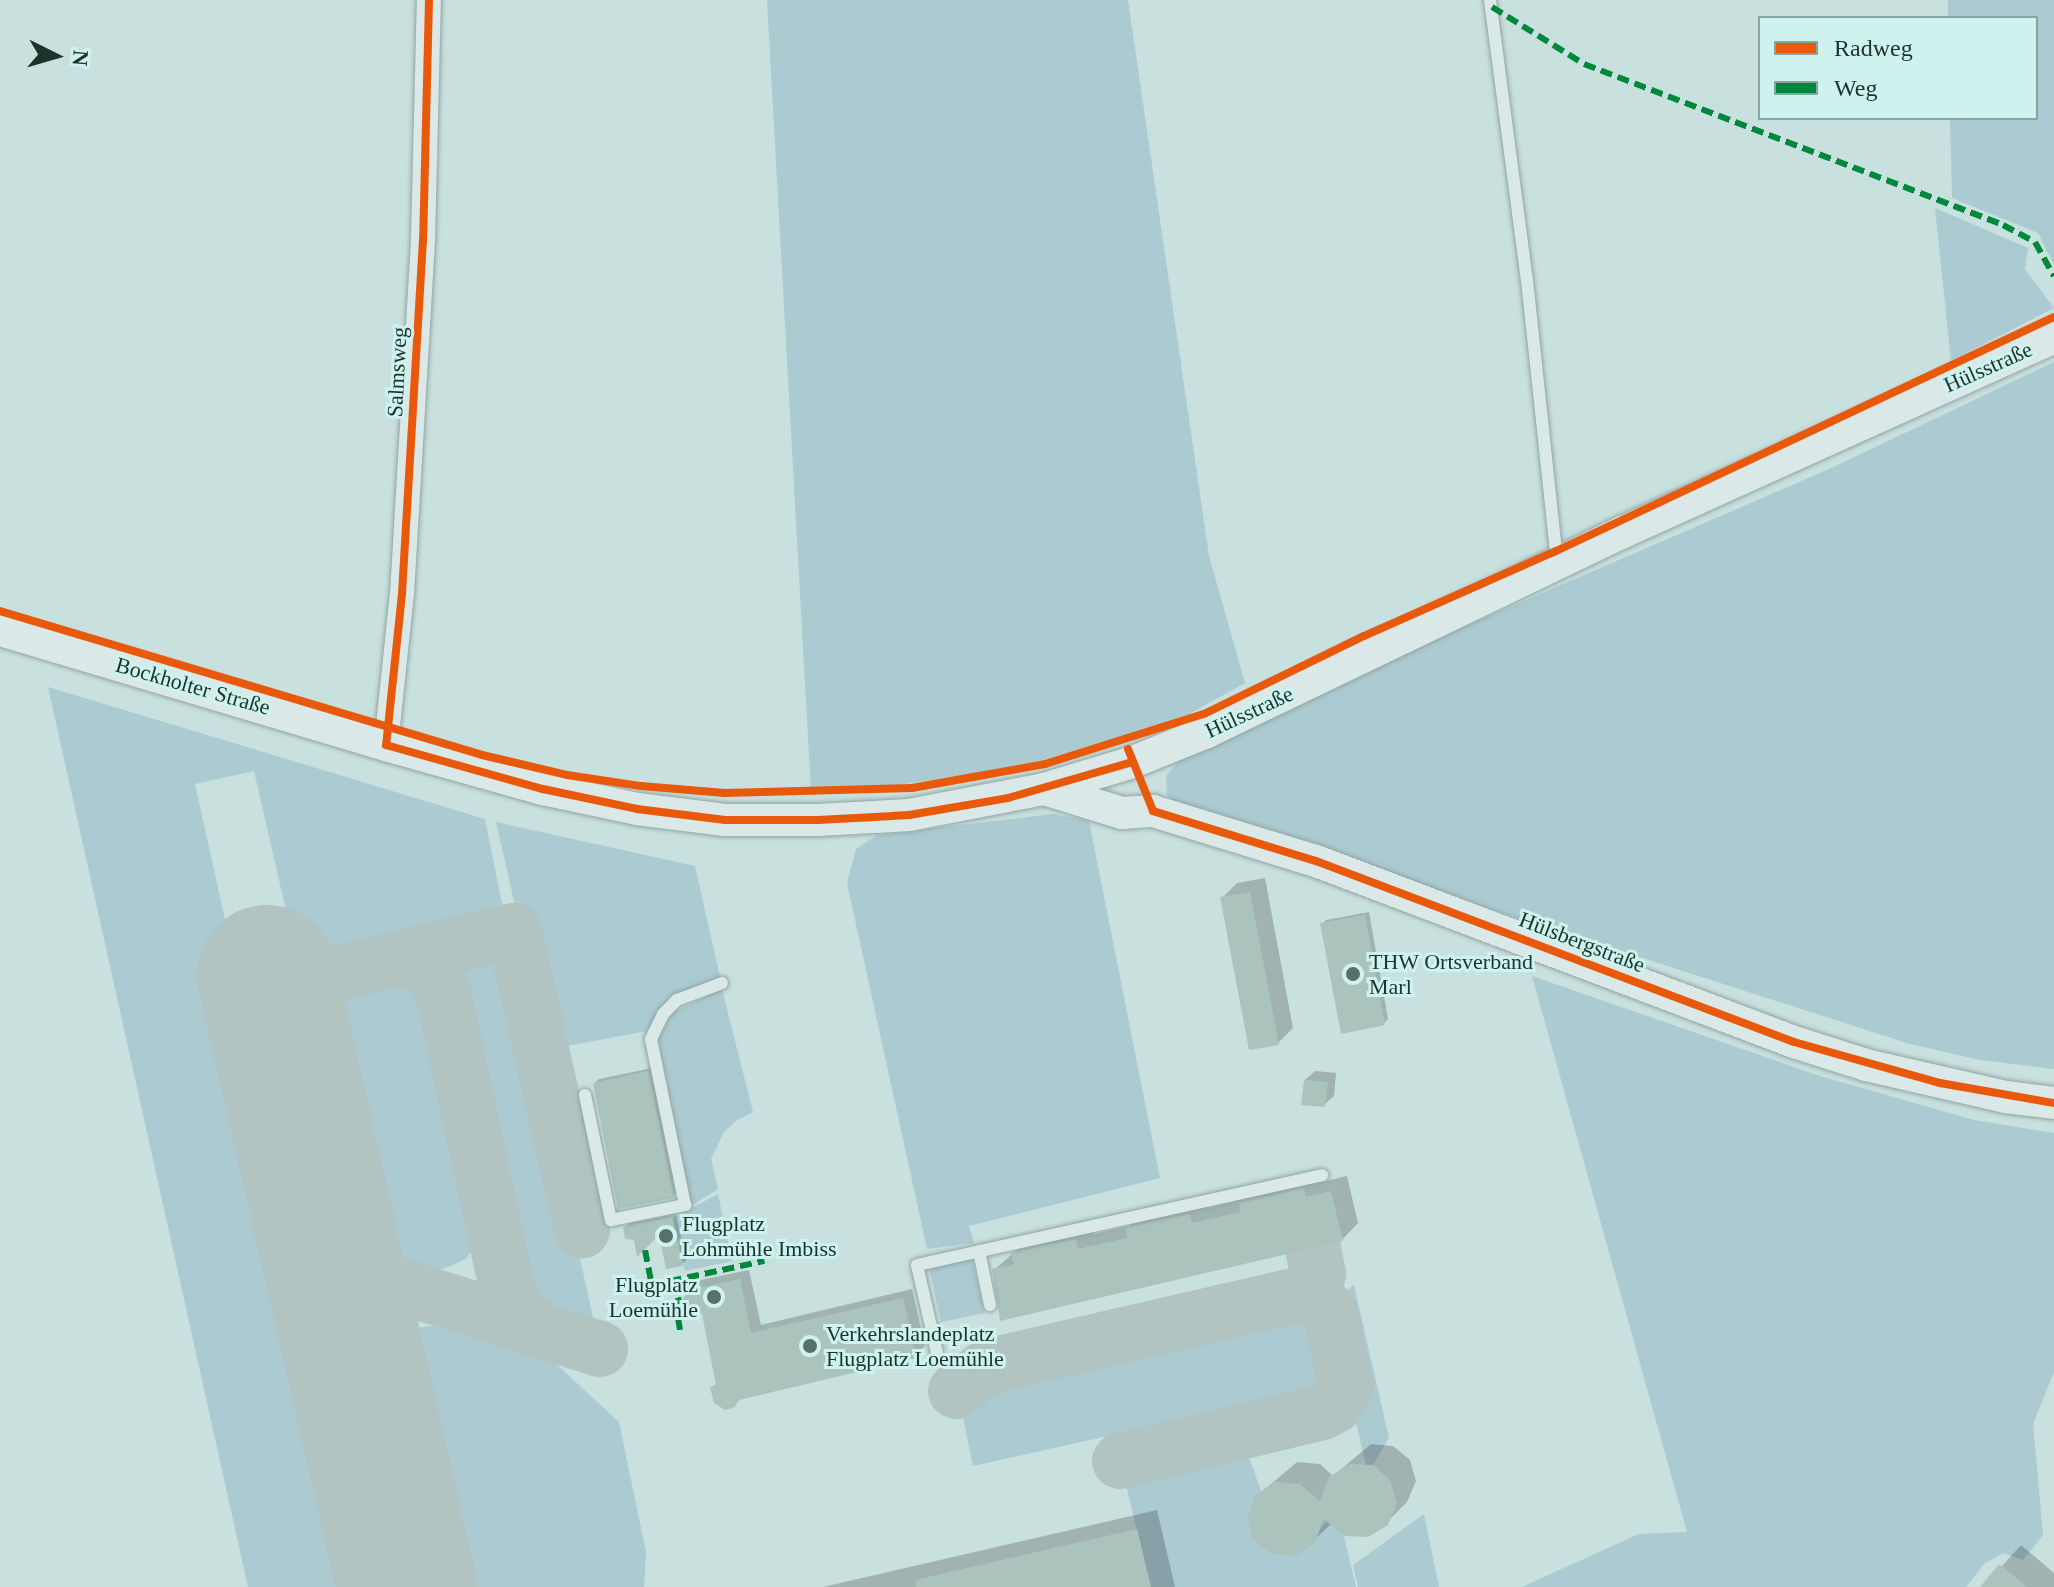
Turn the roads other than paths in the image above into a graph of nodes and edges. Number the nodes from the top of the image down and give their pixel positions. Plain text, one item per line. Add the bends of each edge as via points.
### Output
1 (429, 0) edge
2 (1490, 0) edge
3 (2054, 337) edge
4 (1558, 565) junction
5 (0, 630) edge
6 (386, 745) junction
7 (1133, 762) junction
8 (1044, 789) junction
9 (1153, 811) junction
10 (722, 983) dead end
11 (585, 1095) dead end
12 (2054, 1103) edge
13 (1322, 1175) dead end
14 (979, 1251) junction
15 (990, 1305) dead end
16 (937, 1353) dead end

1 - 6 street, Salmsweg via 422,255 402,594
2 - 4 lane
3 - 4 street, Hülsstraße
4 - 7 street, Hülsstraße
5 - 6 street, Bockholter Straße
6 - 8 street, Hülsstraße via 543,789 725,820 909,815
7 - 8 street, Hülsstraße
7 - 9 street
8 - 9 street, Hülsbergstraße via 1122,813
9 - 12 street, Hülsbergstraße via 1316,861 1794,1042 1940,1083
10 - 11 lane via 677,1000 651,1039 685,1205 611,1220
13 - 14 lane
14 - 15 lane
14 - 16 lane via 917,1265

